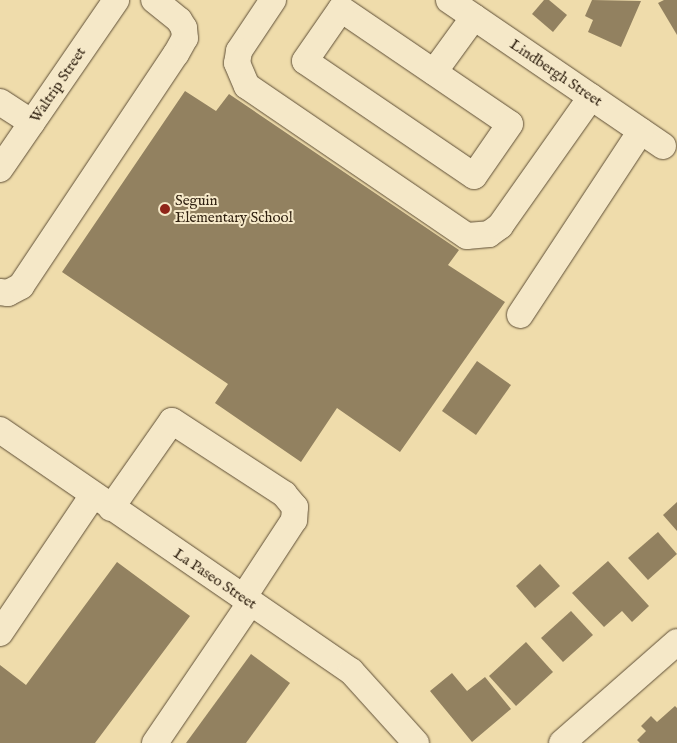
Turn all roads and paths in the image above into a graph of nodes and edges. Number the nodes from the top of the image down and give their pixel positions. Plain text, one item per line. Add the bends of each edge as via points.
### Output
1 (116, 0) edge
2 (154, 0) edge
3 (273, 0) edge
4 (449, 0) edge
5 (474, 17) junction
6 (434, 72) junction
7 (591, 97) junction
8 (0, 102) edge
9 (32, 123) junction
10 (641, 131) junction
11 (662, 146) dead end
12 (0, 169) edge
13 (0, 292) edge
14 (520, 315) dead end
15 (0, 430) edge
16 (102, 502) junction
17 (247, 600) junction
18 (0, 633) edge
19 (677, 642) edge
20 (155, 743) edge
21 (416, 743) edge
22 (562, 743) edge

1 - 9 street, Waltrip Street
2 - 13 street via 178,20 184,28 185,38 20,286 8,293
3 - 7 street via 239,51 237,63 247,86 467,236 489,234 500,226
4 - 5 street, Lindbergh Street
5 - 6 street
5 - 7 street, Lindbergh Street
6 - 6 street via 341,9 306,61 474,176 510,124
7 - 10 street, Lindbergh Street
8 - 9 street
9 - 12 street, Waltrip Street
10 - 11 street, Lindbergh Street
10 - 14 street
15 - 16 street, La Paseo Street
16 - 17 street, La Paseo Street
16 - 17 street via 172,421 284,494 295,506 294,520
16 - 18 street
17 - 20 street
17 - 21 street, La Paseo Street via 351,671
19 - 22 street

